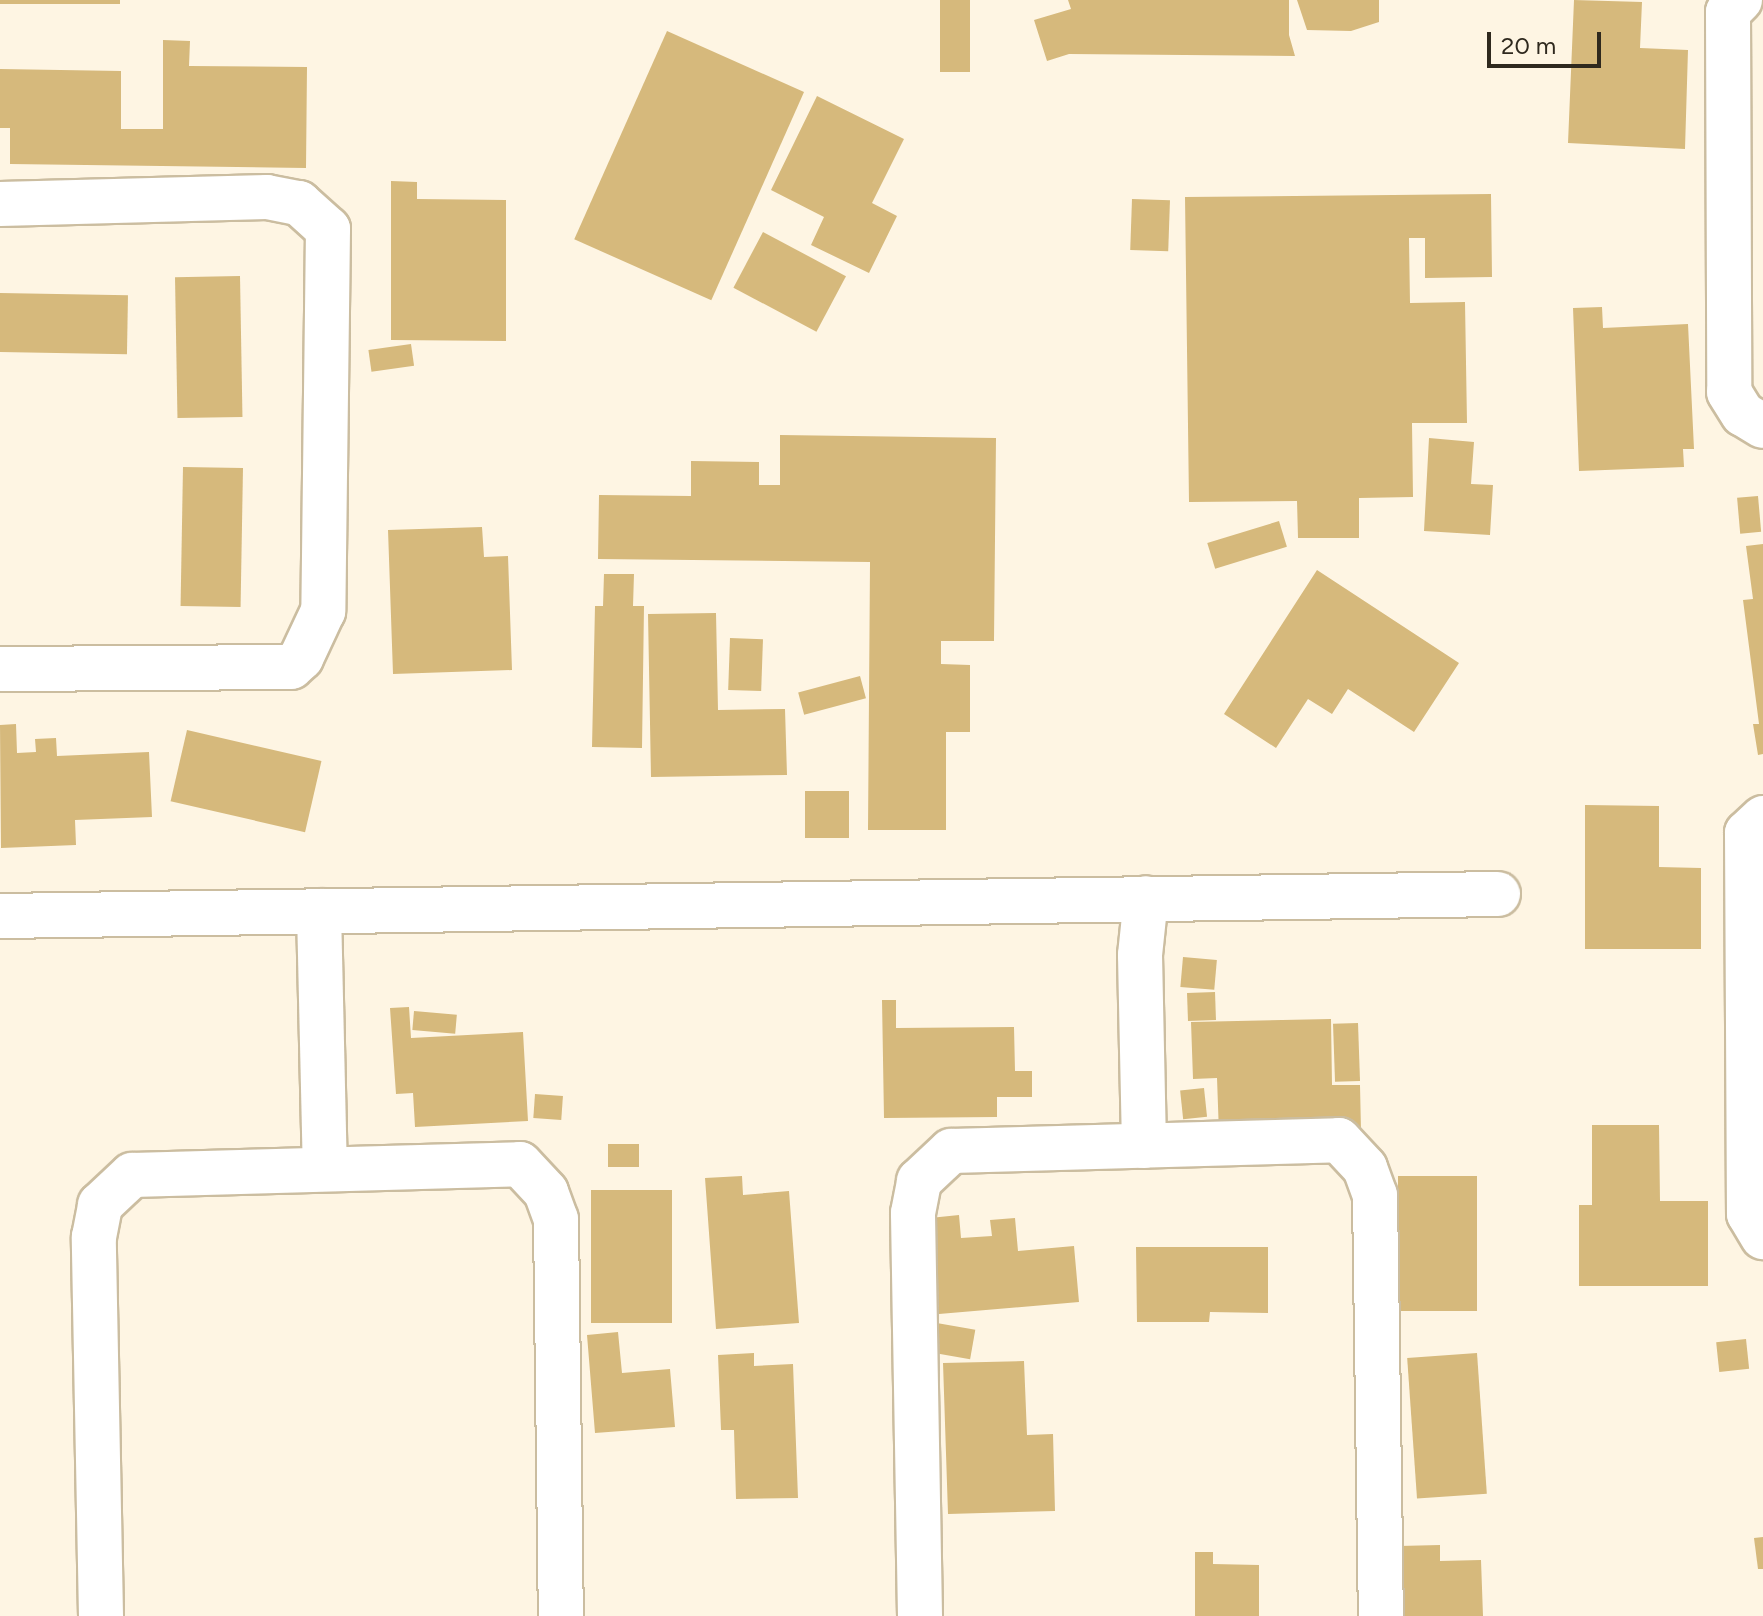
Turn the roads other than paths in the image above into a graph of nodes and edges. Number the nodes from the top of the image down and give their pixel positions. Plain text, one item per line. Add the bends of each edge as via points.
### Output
1 (1740, 0) edge
2 (0, 204) edge
3 (1763, 426) edge
4 (0, 669) edge
5 (1763, 818) edge
6 (1498, 894) dead end
7 (1146, 898) junction
8 (319, 911) junction
9 (0, 916) edge
10 (1144, 1146) junction
11 (325, 1169) junction
12 (1763, 1237) edge
13 (101, 1616) edge
14 (561, 1616) edge
15 (920, 1616) edge
16 (1381, 1616) edge

1 - 3 street via 1728,12 1729,392 1743,414
2 - 4 street via 267,197 299,203 328,229 323,611 301,658 291,667
5 - 12 street via 1747,833 1749,1214
6 - 7 street
7 - 8 street
7 - 10 street via 1140,955
8 - 9 street
8 - 11 street
10 - 15 street via 951,1151 919,1181 913,1213
10 - 16 street via 1339,1140 1365,1168 1375,1195
11 - 13 street via 132,1175 100,1205 94,1237
11 - 14 street via 520,1164 546,1192 556,1219

